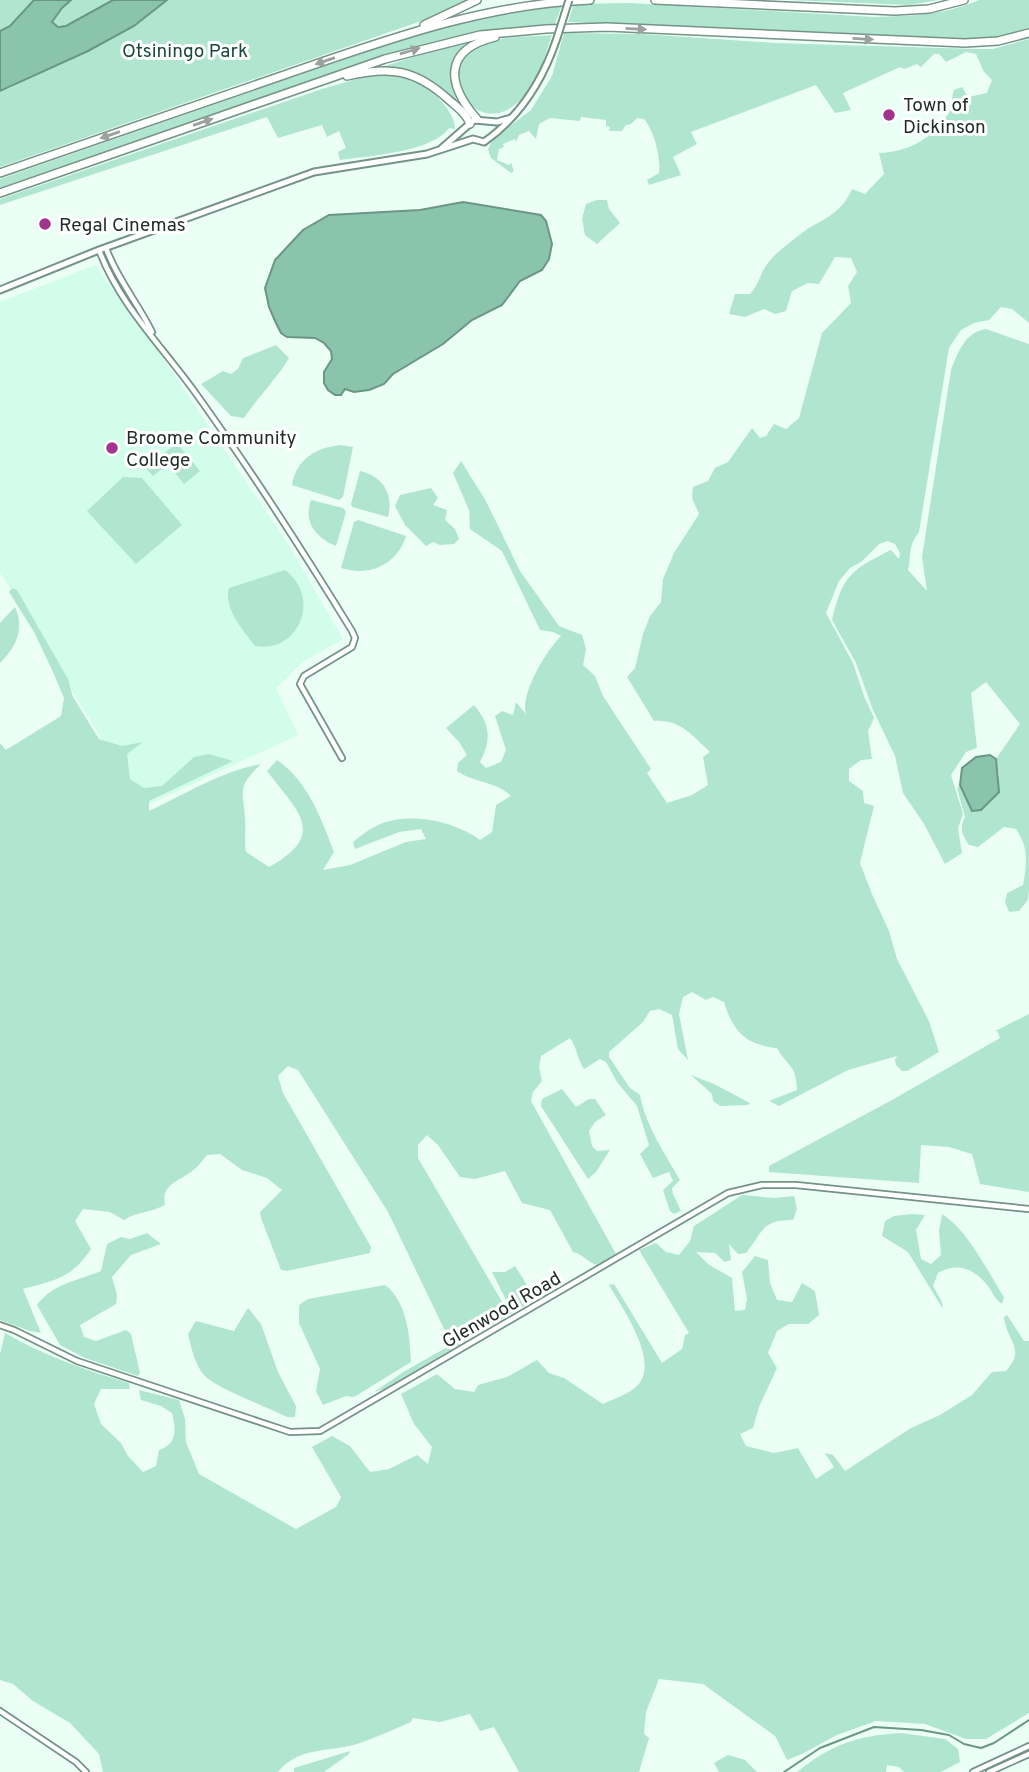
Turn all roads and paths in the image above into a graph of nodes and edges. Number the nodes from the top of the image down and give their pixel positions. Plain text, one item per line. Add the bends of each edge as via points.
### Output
1 (477, 0) edge
2 (569, 0) edge
3 (589, 0) edge
4 (655, 0) edge
5 (964, 0) edge
6 (519, 31) junction
7 (1029, 33) edge
8 (390, 40) junction
9 (299, 88) junction
10 (511, 118) junction
11 (486, 121) junction
12 (472, 123) junction
13 (490, 137) junction
14 (473, 139) junction
15 (441, 149) junction
16 (0, 173) edge
17 (0, 193) edge
18 (106, 248) junction
19 (99, 250) junction
20 (0, 290) edge
21 (154, 336) junction
22 (342, 758) dead end
23 (1029, 1209) edge
24 (0, 1325) edge
25 (0, 1711) edge
26 (1029, 1746) edge
27 (1029, 1754) edge
28 (86, 1772) edge
29 (973, 1772) edge
30 (989, 1772) edge

1 - 8 highway
2 - 10 main road, bridge via 540,81
3 - 8 highway via 487,12
4 - 5 highway via 895,11
6 -> 7 highway via 621,28 965,43
9 -> 6 highway via 412,51
6 - 12 highway via 479,42 457,63 456,90
8 -> 16 highway
9 - 12 highway via 380,70 400,71 437,89
17 -> 9 highway
10 - 11 main road
10 - 13 main road
11 - 12 main road
11 - 13 main road
12 - 14 main road via 469,133
12 - 15 main road
13 - 14 main road via 482,143
14 - 15 main road
15 - 18 main road via 314,172
18 - 19 main road
18 - 21 street
19 - 20 main road
19 - 21 street via 117,289
21 - 22 street via 260,483 352,631 352,647 304,676 300,684
23 - 24 street, Glenwood Road via 777,1184 728,1193 320,1432 290,1432 77,1361
25 - 28 street
26 - 29 street
27 - 30 street

